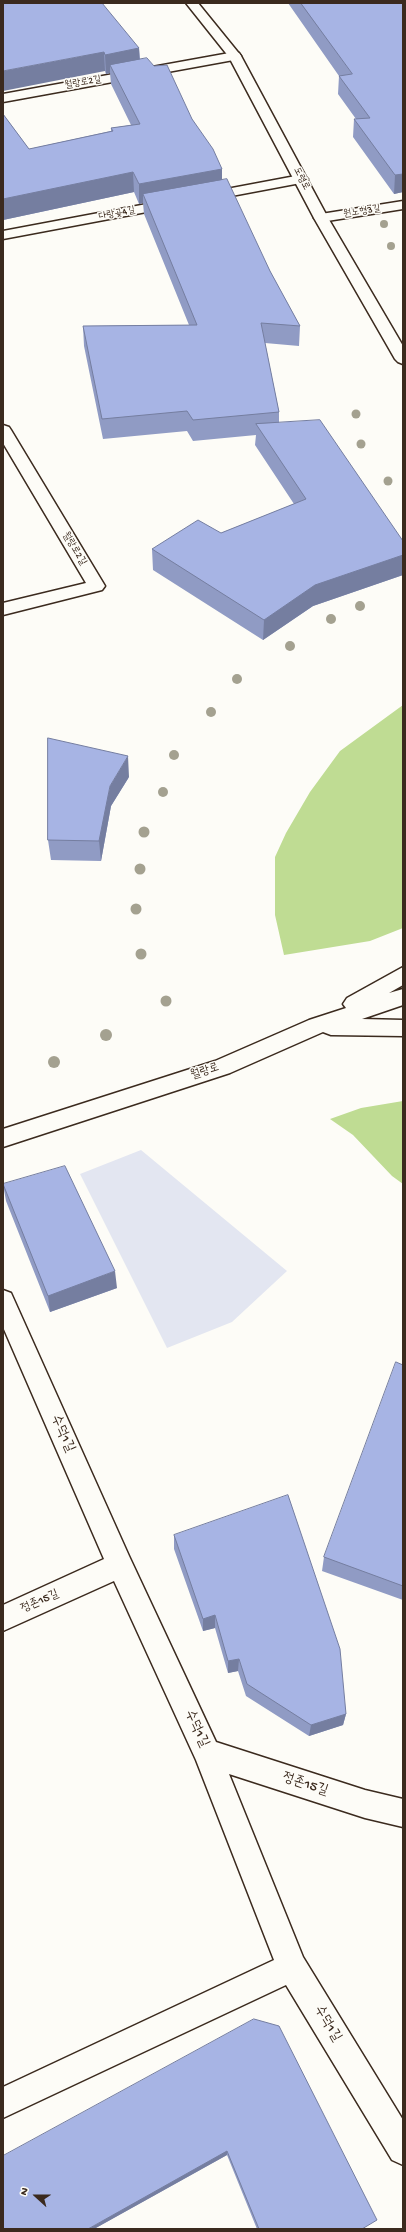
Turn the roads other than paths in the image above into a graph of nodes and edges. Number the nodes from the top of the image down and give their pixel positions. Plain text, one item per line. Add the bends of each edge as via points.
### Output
1 (192, 3) edge
2 (235, 56) junction
3 (3, 98) edge
4 (301, 179) junction
5 (403, 205) edge
6 (321, 218) junction
7 (3, 235) edge
8 (403, 359) edge
9 (3, 430) edge
10 (3, 609) edge
11 (403, 975) edge
12 (403, 998) edge
13 (316, 1026) junction
14 (403, 1028) edge
15 (3, 1138) edge
16 (3, 1300) edge
17 (120, 1566) junction
18 (3, 1618) edge
19 (208, 1753) junction
20 (403, 1813) edge
21 (292, 1966) junction
22 (3, 2103) edge
23 (403, 2149) edge

1 - 2 street, 도령로
2 - 3 street, 월랑로2길
2 - 4 street, 도령로
4 - 6 street, 도령로
4 - 7 street, 다랑곶4길
5 - 6 street, 원노형3길
6 - 8 street, 도령로
9 - 10 street, 월랑로2길 via 96,586
11 - 13 street
12 - 13 street, 월랑로
13 - 14 street
13 - 15 street, 월랑로 via 222,1067
16 - 17 street, 수덕1길
17 - 18 street, 정존15길
17 - 19 street, 수덕1길
19 - 20 street, 정존15길 via 365,1804
19 - 21 street, 수덕1길
21 - 22 street
21 - 23 street, 수덕1길

